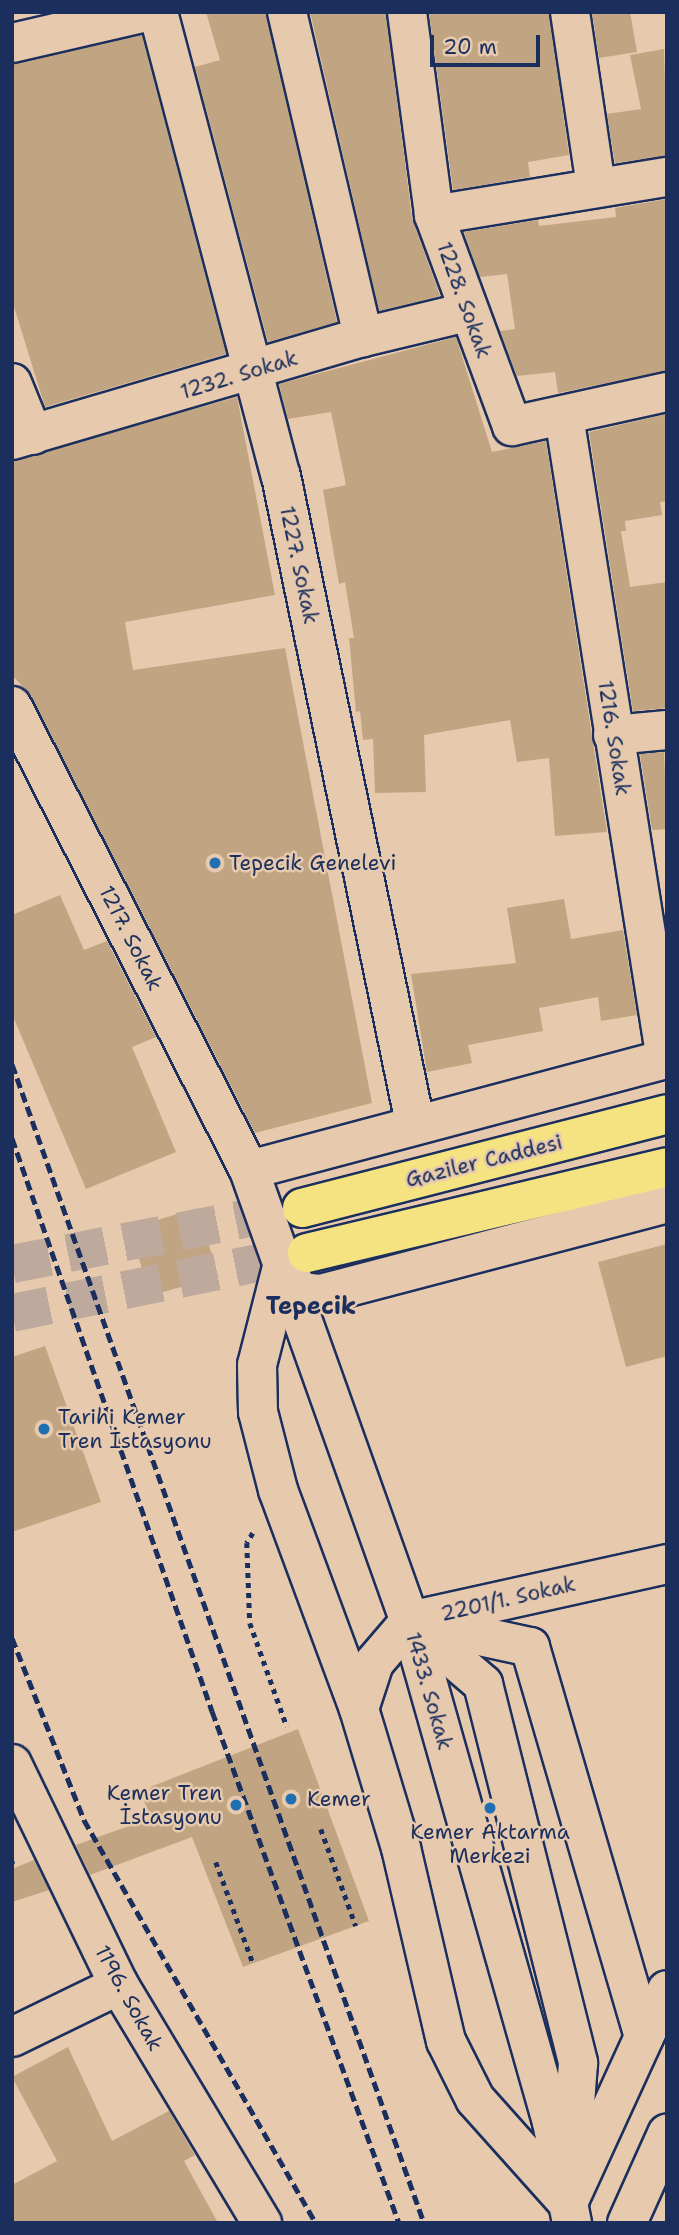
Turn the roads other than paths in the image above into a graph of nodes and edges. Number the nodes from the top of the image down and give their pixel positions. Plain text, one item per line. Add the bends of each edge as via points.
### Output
1 (146, 12) edge
2 (158, 12) edge
3 (287, 12) edge
4 (407, 12) edge
5 (570, 12) edge
6 (75, 20) edge
7 (12, 43) edge
8 (667, 177) edge
9 (596, 187) junction
10 (434, 215) junction
11 (467, 312) junction
12 (363, 337) junction
13 (255, 372) junction
14 (12, 383) edge
15 (667, 392) edge
16 (564, 416) junction
17 (23, 438) edge
18 (12, 706) edge
19 (667, 730) edge
20 (613, 735) junction
21 (666, 1059) edge
22 (667, 1114) edge
23 (415, 1123) junction
24 (667, 1167) edge
25 (249, 1170) junction
26 (667, 1203) edge
27 (302, 1208) tunnel mouth
28 (294, 1260) junction
29 (372, 1283) junction
30 (317, 1364) junction
31 (667, 1564) edge
32 (410, 1621) junction
33 (359, 1709) junction
34 (12, 1764) edge
35 (119, 1985) junction
36 (667, 1990) edge
37 (12, 2037) edge
38 (644, 2037) junction
39 (666, 2139) edge
40 (570, 2213) edge
41 (262, 2223) edge
42 (627, 2223) edge

1 - 6 street
2 - 13 street, 1227. Sokak
3 - 12 street
4 - 10 street, 1228. Sokak
5 - 9 street
6 - 7 street
8 - 9 street
9 - 10 street
10 - 11 street, 1228. Sokak
11 - 12 street, 1232. Sokak
11 - 16 street, 1228. Sokak via 512,426
12 - 13 street, 1232. Sokak
13 - 17 street, 1232. Sokak
13 - 23 street, 1227. Sokak via 281,476
14 - 17 street
15 - 16 street, 1228. Sokak
16 - 20 street, 1216. Sokak
18 - 25 street, 1217. Sokak
19 - 20 street
20 - 21 street, 1216. Sokak
21 - 23 street
22 - 27 main road, Gaziler Caddesi
23 - 25 street
24 - 28 main road
25 - 28 street, 1433. Sokak
26 - 29 street
28 - 29 street via 301,1292 321,1294
28 - 30 street, 1433. Sokak
28 - 33 street via 257,1365 258,1412 278,1490
29 - 30 street via 340,1297 322,1317
30 - 32 street, 1433. Sokak
31 - 32 street, 2201/1. Sokak
32 - 33 street via 374,1663
32 - 38 street via 530,1647
32 - 40 street, 1433. Sokak via 552,2122
32 - 40 street via 483,1684 578,2063
33 - 40 street via 401,1847 446,2041 475,2099
34 - 35 street, 1196. Sokak
35 - 37 street
35 - 41 street, 1196. Sokak
36 - 38 street
38 - 40 street
39 - 42 street

